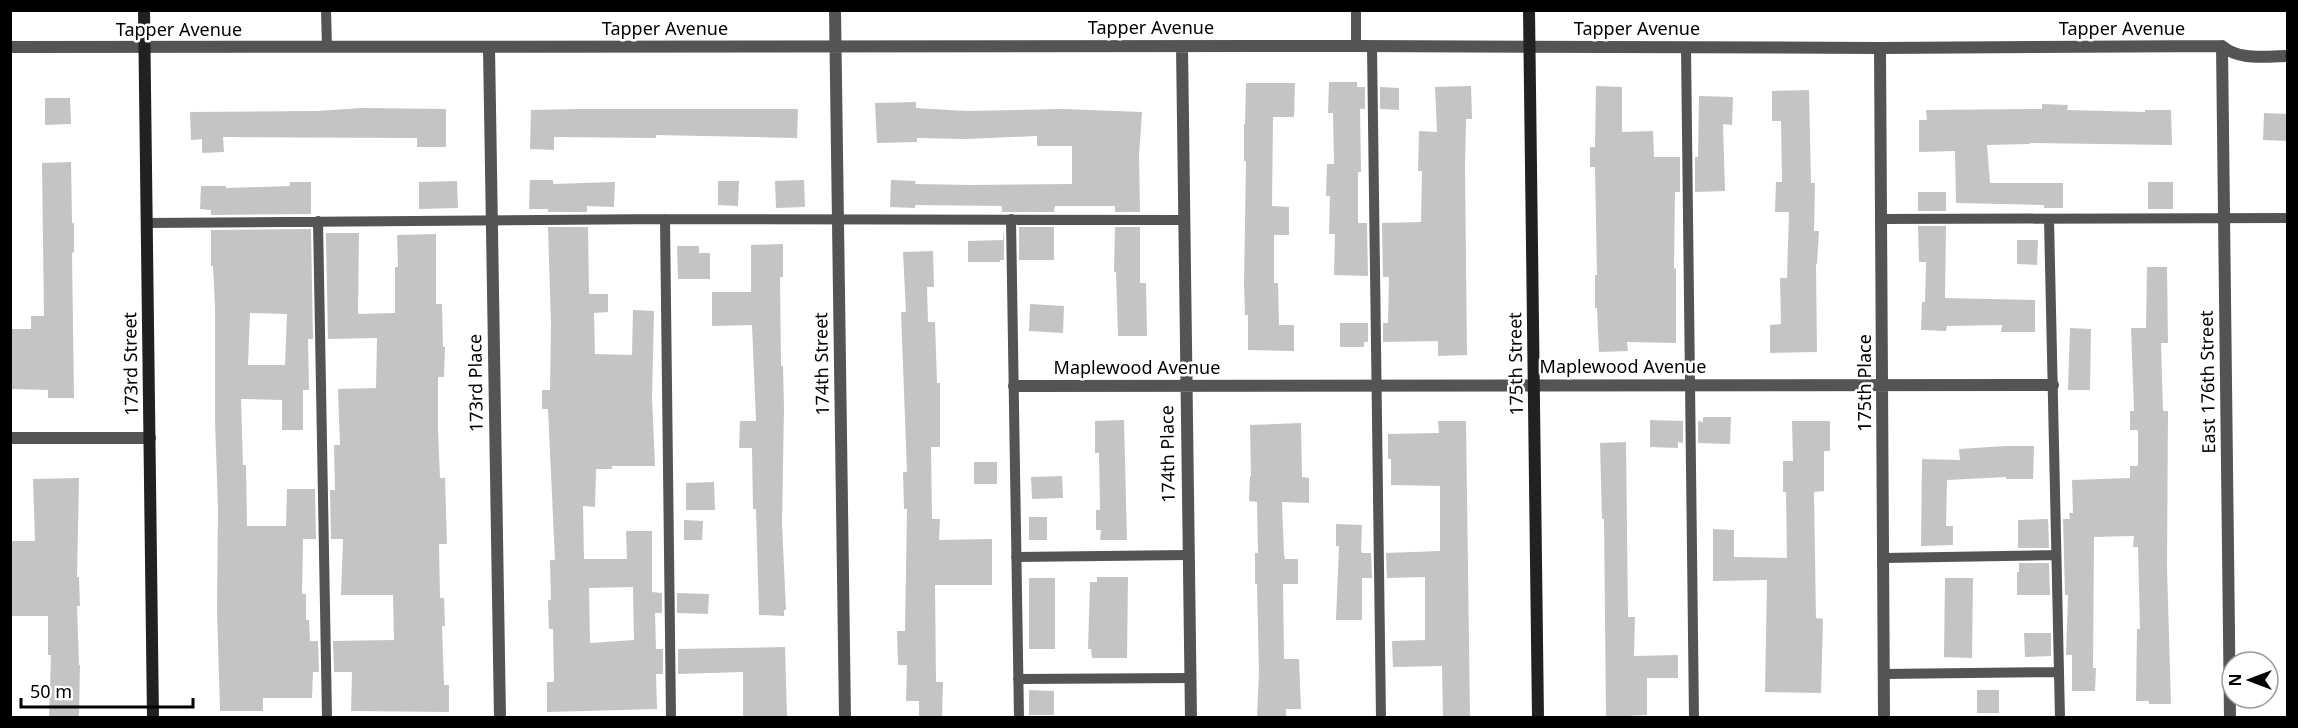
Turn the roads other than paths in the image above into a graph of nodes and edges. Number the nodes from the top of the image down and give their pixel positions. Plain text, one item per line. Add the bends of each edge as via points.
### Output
1 (144, 10) edge
2 (326, 10) edge
3 (835, 10) edge
4 (1356, 10) edge
5 (1529, 10) edge
6 (1182, 46) junction
7 (1356, 46) junction
8 (1372, 46) junction
9 (2222, 46) junction
10 (10, 47) edge
11 (327, 47) junction
12 (489, 47) junction
13 (835, 47) junction
14 (1529, 47) junction
15 (1686, 48) junction
16 (1880, 48) junction
17 (144, 49) junction
18 (2288, 56) edge
19 (2288, 218) edge
20 (665, 219) junction
21 (838, 219) junction
22 (1011, 219) junction
23 (1881, 219) junction
24 (2049, 219) junction
25 (2224, 219) junction
26 (492, 220) junction
27 (1183, 220) junction
28 (318, 221) junction
29 (147, 223) junction
30 (1377, 385) junction
31 (1534, 385) junction
32 (1689, 385) junction
33 (1883, 385) junction
34 (2053, 385) junction
35 (1014, 386) junction
36 (1185, 386) junction
37 (10, 438) edge
38 (150, 438) junction
39 (1188, 555) junction
40 (2056, 555) junction
41 (1016, 557) junction
42 (1884, 558) junction
43 (2059, 672) junction
44 (1884, 674) junction
45 (1190, 678) junction
46 (1018, 679) junction
47 (153, 717) edge
48 (327, 717) edge
49 (500, 717) edge
50 (671, 717) edge
51 (845, 717) edge
52 (1019, 717) edge
53 (1191, 717) edge
54 (1381, 717) edge
55 (1538, 717) edge
56 (1694, 717) edge
57 (1884, 717) edge
58 (2060, 717) edge
59 (2230, 717) edge

1 - 17 street, 173rd Street
2 - 11 lane
3 - 13 street, 174th Street
4 - 7 lane
5 - 14 street, 175th Street
6 - 7 street, Tapper Avenue
6 - 13 street, Tapper Avenue
6 - 27 street, 174th Place
7 - 8 street, Tapper Avenue
8 - 14 street, Tapper Avenue
8 - 30 lane
9 - 16 street, Tapper Avenue
9 - 18 street, Tapper Avenue via 2231,54 2244,57
9 - 25 street, East 176th Street
10 - 17 street, Tapper Avenue
11 - 12 street, Tapper Avenue
11 - 17 street, Tapper Avenue
12 - 13 street, Tapper Avenue
12 - 26 street, 173rd Place
13 - 21 street, 174th Street
14 - 15 street, Tapper Avenue
14 - 31 street, 175th Street
15 - 16 street, Tapper Avenue
15 - 32 lane
16 - 23 street, 175th Place
17 - 29 street, 173rd Street
19 - 25 lane
20 - 21 lane
20 - 26 lane
20 - 50 lane
21 - 22 lane
21 - 51 street, 174th Street
22 - 27 lane
22 - 35 lane
23 - 24 lane
23 - 33 street, 175th Place
24 - 25 lane
24 - 34 lane
25 - 59 street, East 176th Street
26 - 28 lane
26 - 49 street, 173rd Place
27 - 36 street, 174th Place
28 - 29 lane
28 - 48 lane
29 - 38 street, 173rd Street
30 - 31 street, Maplewood Avenue
30 - 36 street, Maplewood Avenue
30 - 54 lane
31 - 32 street, Maplewood Avenue
31 - 55 street, 175th Street
32 - 33 street, Maplewood Avenue
32 - 56 lane
33 - 34 street, Maplewood Avenue
33 - 42 street, 175th Place
34 - 40 lane
35 - 36 street, Maplewood Avenue
35 - 41 lane
36 - 39 street, 174th Place
37 - 38 street
38 - 47 street, 173rd Street
39 - 41 lane
39 - 45 street, 174th Place
40 - 42 lane
40 - 43 lane
41 - 46 lane
42 - 44 street, 175th Place
43 - 44 lane
43 - 58 lane
44 - 57 street, 175th Place
45 - 46 lane
45 - 53 street, 174th Place
46 - 52 lane

